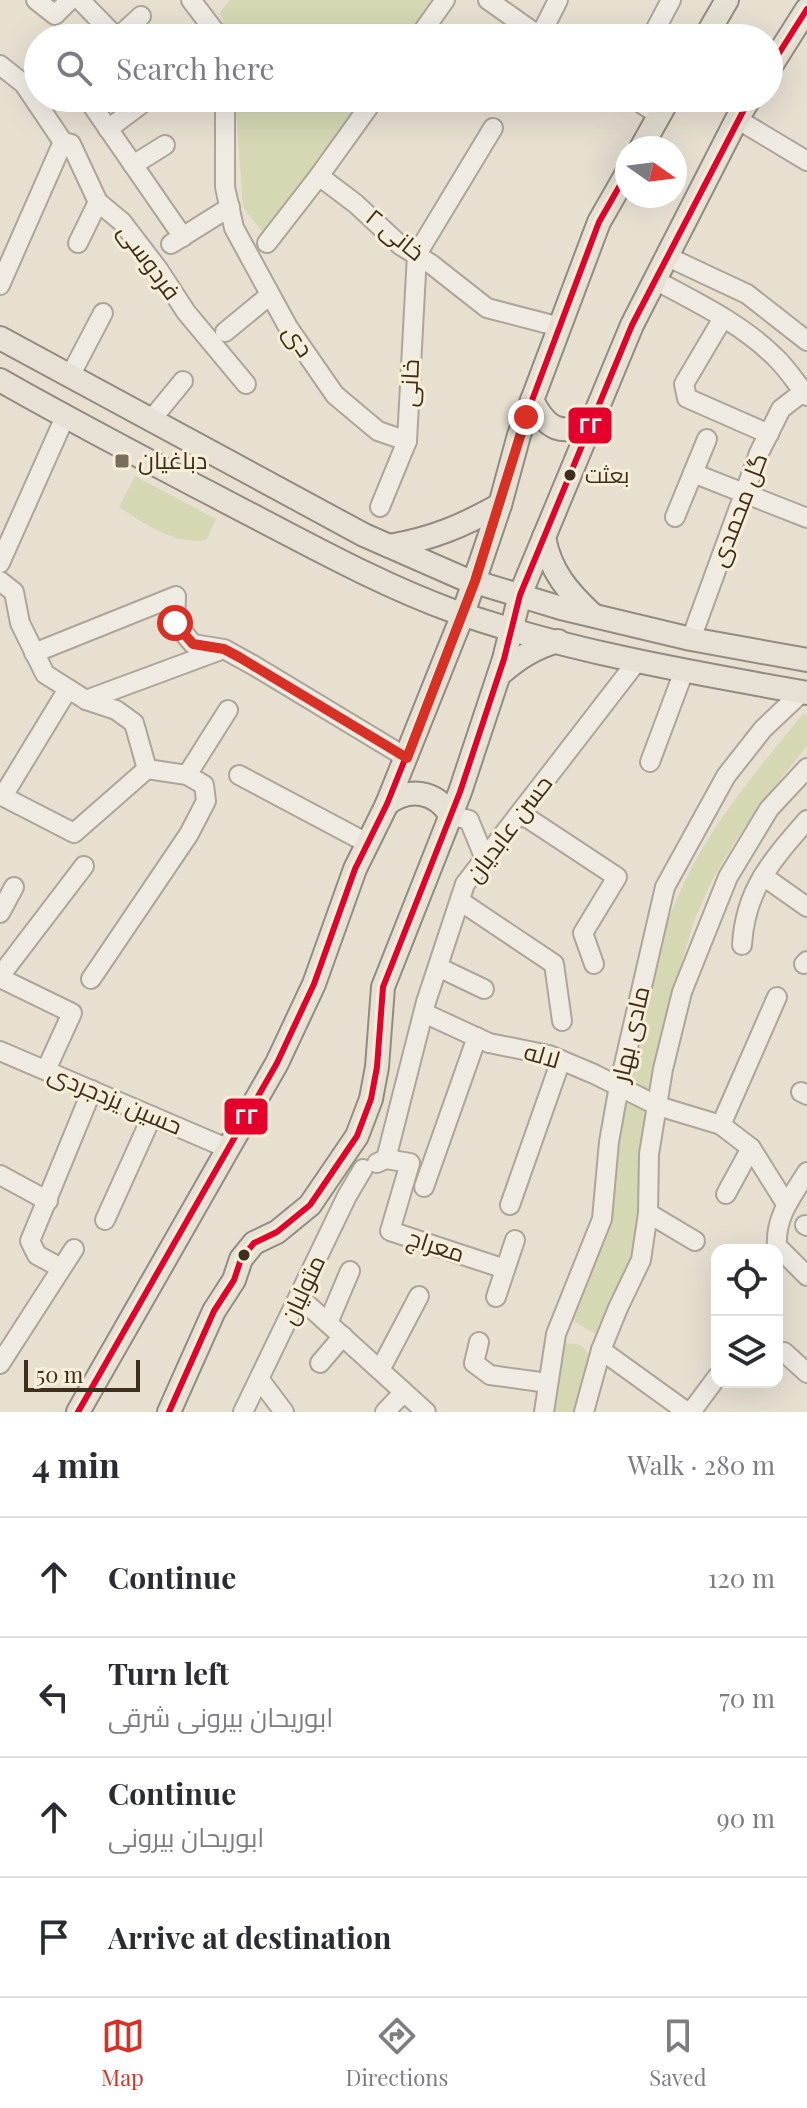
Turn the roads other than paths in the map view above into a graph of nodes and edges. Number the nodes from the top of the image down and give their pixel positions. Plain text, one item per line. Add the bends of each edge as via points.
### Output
1 (36, 0) edge
2 (70, 0) edge
3 (80, 0) edge
4 (191, 0) edge
5 (445, 0) edge
6 (488, 0) edge
7 (558, 0) edge
8 (671, 0) edge
9 (727, 0) edge
10 (807, 9) edge
11 (141, 16) dead end
12 (103, 24) edge
13 (132, 24) edge
14 (209, 24) edge
15 (428, 24) edge
16 (522, 24) edge
17 (547, 24) edge
18 (658, 24) edge
19 (713, 24) edge
20 (783, 47) edge
21 (0, 65) edge
22 (24, 84) edge
23 (50, 112) edge
24 (96, 112) edge
25 (131, 112) edge
26 (225, 112) edge
27 (365, 112) edge
28 (661, 112) edge
29 (741, 112) edge
30 (737, 119) junction
31 (493, 128) dead end
32 (108, 129) junction
33 (648, 136) edge
34 (63, 142) junction
35 (165, 145) dead end
36 (807, 161) edge
37 (133, 165) junction
38 (319, 176) junction
39 (615, 194) edge
40 (98, 202) junction
41 (230, 207) junction
42 (78, 243) dead end
43 (267, 243) dead end
44 (417, 254) junction
45 (666, 256) junction
46 (655, 280) junction
47 (0, 285) edge
48 (270, 295) junction
49 (103, 313) dead end
50 (723, 318) junction
51 (560, 327) junction
52 (225, 332) dead end
53 (0, 338) edge
54 (807, 341) edge
55 (70, 376) junction
56 (0, 380) edge
57 (183, 381) dead end
58 (246, 384) dead end
59 (805, 394) edge
60 (532, 400) junction
61 (65, 417) junction
62 (151, 420) junction
63 (592, 421) junction
64 (769, 434) junction
65 (707, 439) dead end
66 (407, 441) junction
67 (693, 473) junction
68 (745, 492) junction
69 (500, 505) junction
70 (380, 507) dead end
71 (675, 517) dead end
72 (807, 518) edge
73 (544, 537) junction
74 (389, 546) junction
75 (0, 563) edge
76 (0, 581) edge
77 (475, 581) junction
78 (520, 595) junction
79 (421, 597) junction
80 (463, 614) junction
81 (594, 615) junction
82 (510, 627) junction
83 (691, 639) junction
84 (558, 641) junction
85 (224, 649) junction
86 (448, 650) junction
87 (34, 653) junction
88 (638, 660) junction
89 (807, 660) edge
90 (684, 671) junction
91 (499, 675) junction
92 (68, 689) junction
93 (804, 693) edge
94 (86, 700) junction
95 (228, 710) dead end
96 (407, 758) junction
97 (650, 762) dead end
98 (807, 768) edge
99 (147, 769) junction
100 (187, 775) junction
101 (239, 775) dead end
102 (2, 795) edge
103 (387, 804) junction
104 (520, 813) junction
105 (450, 815) junction
106 (807, 820) edge
107 (367, 843) junction
108 (485, 859) junction
109 (84, 866) dead end
110 (763, 876) junction
111 (14, 887) dead end
112 (460, 901) junction
113 (807, 907) edge
114 (0, 913) edge
115 (742, 945) dead end
116 (594, 964) dead end
117 (438, 967) junction
118 (0, 977) edge
119 (91, 979) dead end
120 (484, 989) dead end
121 (777, 997) dead end
122 (424, 1013) junction
123 (562, 1021) dead end
124 (477, 1037) junction
125 (0, 1051) edge
126 (561, 1060) junction
127 (46, 1070) junction
128 (619, 1086) junction
129 (92, 1090) junction
130 (658, 1106) junction
131 (152, 1116) junction
132 (721, 1125) junction
133 (751, 1148) junction
134 (229, 1149) junction
135 (341, 1157) junction
136 (386, 1159) junction
137 (363, 1169) junction
138 (807, 1172) edge
139 (1, 1179) edge
140 (424, 1187) dead end
141 (726, 1194) dead end
142 (48, 1201) junction
143 (786, 1204) junction
144 (510, 1205) dead end
145 (648, 1213) junction
146 (105, 1220) dead end
147 (515, 1240) dead end
148 (695, 1241) dead end
149 (74, 1249) dead end
150 (61, 1268) junction
151 (505, 1269) junction
152 (350, 1271) dead end
153 (807, 1276) edge
154 (419, 1296) dead end
155 (299, 1297) junction
156 (496, 1297) dead end
157 (328, 1323) junction
158 (343, 1336) junction
159 (479, 1342) dead end
160 (601, 1350) junction
161 (784, 1352) dead end
162 (320, 1363) dead end
163 (0, 1364) edge
164 (380, 1370) junction
165 (807, 1373) edge
166 (260, 1380) junction
167 (548, 1383) junction
168 (711, 1384) edge
169 (404, 1392) junction
170 (78, 1412) edge
171 (169, 1412) edge
172 (243, 1412) edge
173 (284, 1412) edge
174 (385, 1412) edge
175 (426, 1412) edge
176 (544, 1412) edge
177 (584, 1412) edge
178 (689, 1412) edge

1 - 2 street via 55,15
3 - 12 street
4 - 14 street
5 - 15 street
6 - 16 street
7 - 17 street
8 - 18 street
9 - 19 main road
10 - 20 main road
11 - 13 street
21 - 22 street, فردوسی
23 - 34 street, فردوسی
24 - 32 street
25 - 32 street
26 - 41 street, دی
27 - 38 street
28 - 33 main road
29 - 30 main road
30 - 36 street
30 - 45 main road
31 - 44 street
32 - 37 street
34 - 40 street, فردوسی via 71,144
34 - 47 street
35 - 37 street
37 - 41 street via 177,240
38 - 43 street
38 - 44 street, خانی ۲
39 - 51 main road via 599,222
40 - 42 street
40 - 58 street, فردوسی via 122,222
41 - 48 street, دی via 234,228
44 - 51 street, خانی ۲ via 487,308
44 - 66 street, خانی
45 - 46 main road
45 - 54 street via 747,294
46 - 50 street
46 - 63 main road
48 - 52 street
48 - 66 street, دی via 335,395 378,431
49 - 55 street
50 - 59 street via 778,359
50 - 64 street via 684,384 687,398
51 - 60 main road
53 - 55 main road
55 - 62 main road
56 - 61 main road
57 - 62 street
59 - 64 street, گل محمدی via 781,409
60 - 63 main road via 541,418 560,429 575,430
60 - 69 main road
61 - 75 street
61 - 79 main road via 348,565
62 - 74 main road
63 - 73 main road
64 - 68 street, گل محمدی
65 - 67 street
66 - 70 street, خانی
67 - 68 street
67 - 71 street
68 - 72 street
68 - 83 street, گل محمدی
69 - 74 main road via 457,529
69 - 77 main road
73 - 78 main road
73 - 81 main road via 554,572
74 - 77 main road
76 - 87 street via 14,592
77 - 78 main road
77 - 80 main road
78 - 81 main road
78 - 82 main road
79 - 80 main road
79 - 86 main road via 441,627
80 - 82 main road
80 - 86 main road
81 - 83 main road
82 - 84 main road
82 - 91 main road
83 - 89 main road
84 - 88 main road
84 - 91 main road via 521,656
85 - 87 street via 193,644 175,623 176,596
85 - 94 street
85 - 96 street
86 - 96 main road
87 - 92 street via 45,674
88 - 90 main road
88 - 104 street, حسن عابدیان
90 - 93 main road
90 - 97 street
91 - 105 main road
92 - 94 street
92 - 102 street
93 - 128 street, مادی بهار via 763,729 726,776 665,887
94 - 99 street via 134,723
95 - 100 street
96 - 103 main road
98 - 130 street, مادی بهار via 769,809 728,877 682,992
99 - 100 street
99 - 102 street via 74,833
100 - 119 street via 204,785 206,801
101 - 107 street
103 - 105 main road via 417,793 433,797
103 - 107 main road
104 - 108 street, حسن عابدیان
104 - 116 street via 617,877 583,933
105 - 108 street via 469,820
105 - 135 main road via 383,987 371,1099 357,1136
106 - 110 street
107 - 134 main road via 314,984
108 - 112 street, حسن عابدیان via 465,884
109 - 118 street
110 - 113 street
110 - 115 street via 743,918
111 - 114 street
112 - 117 street, حسن عابدیان
112 - 123 street via 554,964
117 - 120 street
117 - 122 street, حسن عابدیان
118 - 127 street via 72,1013
121 - 132 street
122 - 124 street, لاله
122 - 136 street, حسن عابدیان
124 - 126 street, لاله
124 - 140 street
125 - 127 street, حسین یزدجردی
126 - 128 street, لاله
126 - 144 street
127 - 129 street, حسین یزدجردی
128 - 130 street, لاله
128 - 167 street, مادی بهار via 602,1219 556,1334
129 - 131 street, حسین یزدجردی
129 - 142 street
130 - 132 street, لاله
130 - 145 street, مادی بهار via 649,1154
131 - 134 street, حسین یزدجردی
131 - 146 street
132 - 133 street
133 - 141 street
133 - 143 street
134 - 170 main road
135 - 137 street
135 - 171 main road via 310,1205 254,1243 241,1259
136 - 137 street
136 - 151 street, معراج via 410,1163 390,1231
137 - 155 street, متولیان
138 - 143 street
139 - 142 street
142 - 150 street via 30,1241 37,1255
143 - 153 street via 776,1228 777,1246
145 - 148 street
145 - 160 street, مادی بهار via 641,1260
147 - 151 street
149 - 150 street
150 - 163 street
151 - 156 street
152 - 157 street
154 - 164 street
155 - 157 street
155 - 166 street, متولیان
157 - 158 street
158 - 162 street
158 - 164 street
159 - 167 street via 474,1363 490,1375
160 - 177 street, مادی بهار
160 - 178 street
161 - 165 street
164 - 169 street
166 - 172 street, متولیان
166 - 173 street
167 - 176 street, مادی بهار
168 - 178 street
169 - 174 street
169 - 175 street

